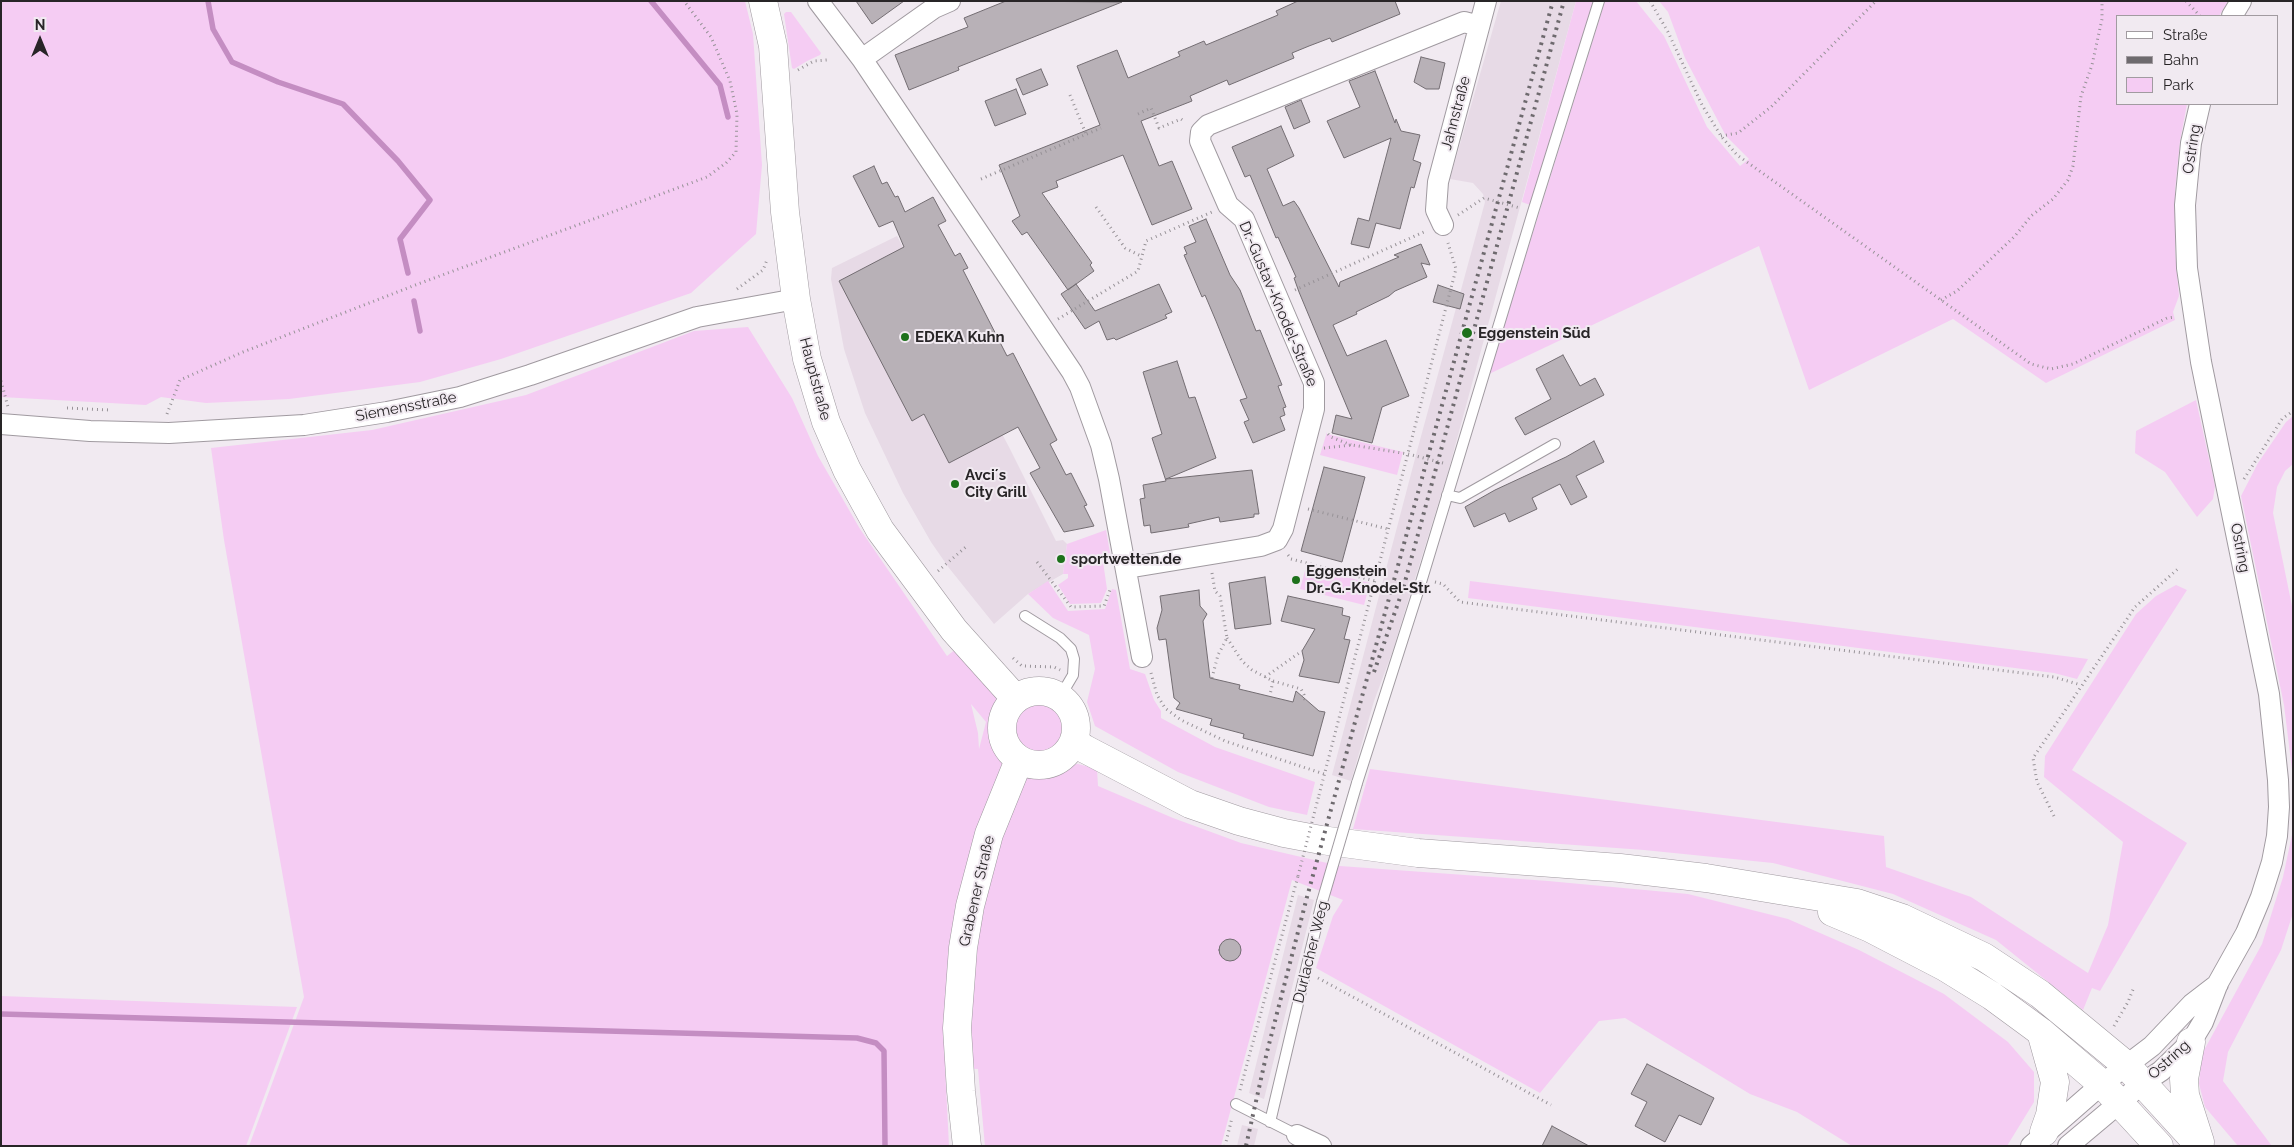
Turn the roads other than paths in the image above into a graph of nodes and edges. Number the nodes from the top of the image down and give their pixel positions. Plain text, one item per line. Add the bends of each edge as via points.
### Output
1 (763, 1) edge
2 (818, 1) edge
3 (950, 1) edge
4 (1486, 1) edge
5 (1599, 1) edge
6 (2241, 1) edge
7 (2233, 15) edge
8 (1479, 26) junction
9 (862, 59) junction
10 (2200, 105) edge
11 (1442, 226) road end
12 (796, 299) junction
13 (1, 424) edge
14 (1555, 444) dead end
15 (1447, 495) junction
16 (1127, 568) junction
17 (1025, 616) dead end
18 (1142, 657) road end
19 (1066, 686) junction
20 (1016, 698) junction
21 (1075, 741) junction
22 (1019, 760) junction
23 (1782, 892) junction
24 (2218, 983) junction
25 (2041, 1032) junction
26 (2191, 1042) junction
27 (2135, 1074) junction
28 (2102, 1084) junction
29 (2121, 1103) junction
30 (1236, 1104) road end
31 (1270, 1122) junction
32 (1297, 1135) joint
33 (2037, 1139) edge
34 (967, 1146) edge
35 (1322, 1146) edge
36 (2068, 1146) edge
37 (2159, 1146) edge
38 (2200, 1146) edge

1 - 12 street, Hauptstraße via 773,46
2 - 9 street
3 - 9 street via 934,8
4 - 8 street, Jahnstraße
5 - 15 lane, Durlacher Weg
6 - 7 street
8 - 11 street, Jahnstraße via 1438,182 1436,210
8 - 16 street, Dr.-Gustav-Knodel-Straße via 1464,22 1208,125 1201,132 1200,140 1228,205 1244,219 1314,383 1316,397 1290,504 1277,540 1261,546
9 - 16 street via 1072,372 1092,419 1109,479
10 - 24 street, Ostring via 2191,144 2184,205 2187,268 2193,314 2269,694 2279,807 2272,862 2261,897 2246,933
12 - 13 street, Siemensstraße via 697,316 530,375 460,396 387,412 304,425 168,433
12 - 20 street, Hauptstraße via 807,359 826,422 847,470 880,530 954,630
14 - 15 lane via 1460,498
15 - 31 lane, Durlacher Weg, bridge via 1322,902
16 - 18 street
17 - 19 lane via 1060,638 1071,649 1074,659
19 - 20 street via 1050,692 1038,690
19 - 21 street via 1077,728
20 - 22 street via 1007,709 1002,730 1009,750
21 - 22 street via 1058,761 1039,766
21 - 23 street via 1190,804 1284,833 1418,853 1620,868
22 - 34 street, Grabener Straße via 989,834 970,906 963,948 958,1047
23 - 25 street via 1870,928 1945,967
23 - 27 street via 1857,903 1902,918 1984,957 2040,994
24 - 26 street, Ostring via 2203,1022
24 - 27 street, Ostring via 2192,1004 2152,1046
25 - 28 street
25 - 33 street via 2055,1082 2052,1107
26 - 27 street, Ostring via 2161,1071
26 - 38 street via 2184,1079 2185,1094
27 - 28 street, Ostring
27 - 29 street, Ostring
27 - 38 street
28 - 29 street
28 - 33 street, Ostring
29 - 36 street, Ostring
29 - 37 street
30 - 31 lane
31 - 32 lane
32 - 35 street

